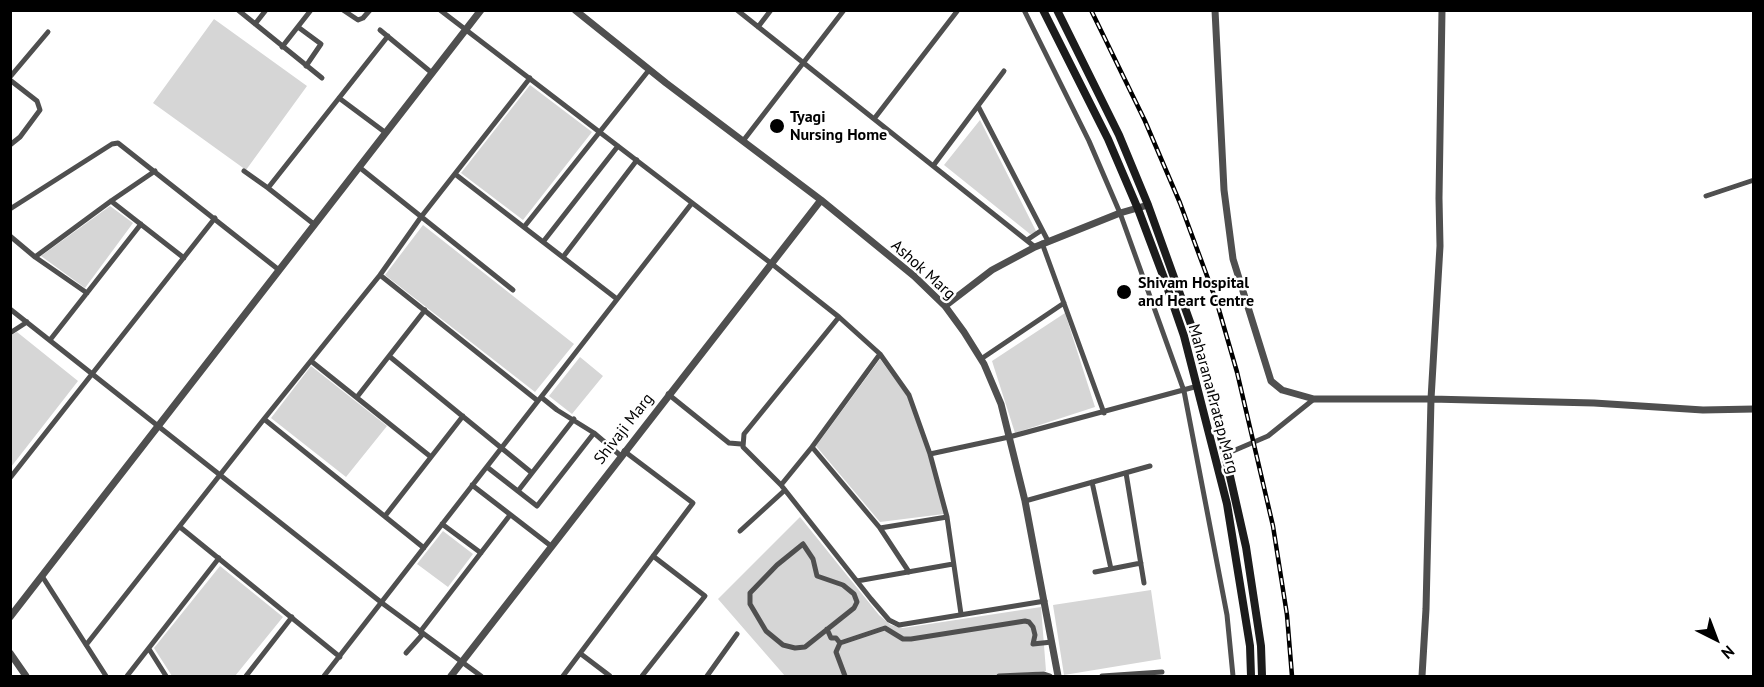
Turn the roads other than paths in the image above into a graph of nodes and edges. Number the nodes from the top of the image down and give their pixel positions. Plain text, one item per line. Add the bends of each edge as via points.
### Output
1 (238, 10) edge
2 (266, 10) edge
3 (311, 10) edge
4 (343, 10) edge
5 (370, 10) edge
6 (440, 10) edge
7 (481, 10) edge
8 (575, 10) edge
9 (737, 10) edge
10 (771, 10) edge
11 (844, 10) edge
12 (958, 10) edge
13 (1024, 10) edge
14 (1043, 10) edge
15 (1057, 10) edge
16 (1215, 10) edge
17 (1442, 10) edge
18 (255, 24) junction
19 (298, 27) junction
20 (758, 27) junction
21 (380, 30) dead end
22 (466, 30) junction
23 (48, 32) dead end
24 (388, 36) junction
25 (282, 46) junction
26 (803, 63) junction
27 (306, 66) junction
28 (649, 70) junction
29 (1004, 71) dead end
30 (432, 73) junction
31 (10, 78) edge
32 (322, 78) dead end
33 (530, 78) junction
34 (339, 98) junction
35 (978, 106) junction
36 (874, 119) junction
37 (600, 132) junction
38 (386, 133) junction
39 (743, 141) junction
40 (10, 145) edge
41 (618, 146) junction
42 (637, 160) junction
43 (933, 166) junction
44 (359, 167) junction
45 (156, 171) junction
46 (244, 171) dead end
47 (455, 174) junction
48 (1754, 180) edge
49 (268, 188) junction
50 (1706, 196) dead end
51 (821, 200) junction
52 (111, 201) junction
53 (692, 203) junction
54 (1148, 205) junction
55 (10, 209) edge
56 (1138, 209) junction
57 (1120, 213) junction
58 (421, 217) junction
59 (215, 219) junction
60 (141, 224) junction
61 (315, 225) junction
62 (524, 227) junction
63 (1042, 230) junction
64 (10, 236) edge
65 (1027, 240) junction
66 (543, 242) junction
67 (1042, 244) junction
68 (35, 257) junction
69 (184, 258) junction
70 (563, 258) junction
71 (772, 264) junction
72 (279, 270) junction
73 (380, 275) junction
74 (513, 290) dead end
75 (87, 294) junction
76 (617, 299) junction
77 (1064, 303) junction
78 (945, 306) junction
79 (10, 309) edge
80 (425, 310) junction
81 (839, 317) junction
82 (27, 322) junction
83 (10, 333) edge
84 (50, 340) junction
85 (880, 354) junction
86 (389, 356) junction
87 (981, 359) junction
88 (311, 361) junction
89 (93, 375) junction
90 (1198, 386) junction
91 (1184, 391) junction
92 (668, 394) junction
93 (357, 397) junction
94 (539, 399) junction
95 (1314, 399) junction
96 (1431, 399) junction
97 (1754, 409) edge
98 (1104, 413) junction
99 (463, 416) junction
100 (264, 419) junction
101 (574, 419) junction
102 (159, 425) junction
103 (594, 433) junction
104 (1009, 437) junction
105 (741, 444) junction
106 (502, 447) junction
107 (812, 447) junction
108 (622, 454) junction
109 (930, 454) junction
110 (1226, 454) junction
111 (431, 457) junction
112 (487, 466) junction
113 (1150, 466) dead end
114 (1126, 473) junction
115 (532, 474) junction
116 (221, 475) junction
117 (10, 478) edge
118 (1092, 482) junction
119 (472, 485) junction
120 (783, 487) junction
121 (518, 491) junction
122 (1025, 501) junction
123 (510, 515) junction
124 (385, 516) junction
125 (947, 516) junction
126 (442, 524) junction
127 (180, 526) junction
128 (880, 528) junction
129 (740, 531) dead end
130 (551, 546) junction
131 (424, 548) junction
132 (481, 553) junction
133 (653, 556) junction
134 (219, 558) junction
135 (1141, 563) junction
136 (953, 564) junction
137 (1110, 569) junction
138 (909, 572) junction
139 (1095, 572) dead end
140 (42, 576) junction
141 (857, 581) junction
142 (1144, 583) dead end
143 (1045, 601) junction
144 (382, 603) junction
145 (961, 614) junction
146 (10, 617) edge
147 (292, 617) junction
148 (827, 629) junction
149 (421, 633) junction
150 (737, 634) dead end
151 (1052, 642) junction
152 (840, 643) junction
153 (86, 645) junction
154 (149, 649) junction
155 (10, 653) edge
156 (406, 653) dead end
157 (581, 654) junction
158 (340, 657) junction
159 (461, 663) junction
160 (1162, 672) dead end
161 (27, 676) edge
162 (106, 676) edge
163 (128, 676) edge
164 (166, 676) edge
165 (246, 676) edge
166 (324, 676) edge
167 (451, 676) edge
168 (481, 676) edge
169 (563, 676) edge
170 (610, 676) edge
171 (642, 676) edge
172 (707, 676) edge
173 (845, 676) edge
174 (999, 676) edge
175 (1050, 676) edge
176 (1058, 676) edge
177 (1102, 676) edge
178 (1233, 676) edge
179 (1251, 676) edge
180 (1262, 676) edge
181 (1422, 676) edge

1 - 18 street
2 - 18 street
3 - 19 street
4 - 5 street via 358,20
6 - 22 street
7 - 22 street
8 - 28 street, Ashok Marg
9 - 20 street
10 - 20 street
11 - 26 street
12 - 36 street
13 - 57 street
14 - 56 main road, Maharana Pratap Marg via 1108,139
15 - 54 main road, Maharana Pratap Marg via 1119,135
16 - 95 street via 1224,190 1233,259 1271,381 1282,390
17 - 96 street via 1440,246
18 - 25 street
19 - 25 street
19 - 27 street via 321,44
20 - 26 street
21 - 24 street
22 - 30 street
22 - 33 street
23 - 31 street
24 - 30 street
24 - 34 street
25 - 27 street
26 - 36 street
26 - 39 street
27 - 32 street
28 - 37 street
28 - 39 street, Ashok Marg
29 - 35 street
30 - 38 street
31 - 40 street via 37,101 40,110
33 - 37 street
33 - 47 street
34 - 38 street
34 - 49 street
35 - 43 street
35 - 63 street
36 - 43 street
37 - 41 street
37 - 62 street
38 - 44 street
39 - 51 street, Ashok Marg
41 - 42 street
41 - 66 street
42 - 53 street
42 - 70 street
43 - 65 street
44 - 58 street
44 - 61 street
45 - 52 street
45 - 55 street via 115,142
45 - 59 street
46 - 49 street
47 - 58 street
47 - 62 street
48 - 50 street
49 - 61 street
51 - 71 street, Shivaji Marg
51 - 78 street, Ashok Marg
52 - 60 street
52 - 68 street
53 - 71 street
53 - 76 street
54 - 56 street
54 - 110 main road, Maharana Pratap Marg via 1194,333
56 - 57 street
56 - 90 main road, Maharana Pratap Marg
57 - 67 street
57 - 91 street
58 - 73 street
58 - 74 street
59 - 69 street
59 - 72 street
60 - 69 street
60 - 75 street
61 - 72 street
62 - 66 street
63 - 65 street
63 - 67 street
64 - 68 street
65 - 67 street
66 - 70 street
67 - 77 street
67 - 78 street via 992,270
68 - 75 street
69 - 89 street
70 - 76 street
71 - 81 street
71 - 92 street, Shivaji Marg
72 - 102 street
73 - 80 street
73 - 88 street
75 - 84 street
76 - 94 street
77 - 87 street
77 - 98 street
78 - 87 street, Ashok Marg
79 - 82 street
80 - 86 street
80 - 94 street
81 - 85 street
81 - 105 street via 744,434
82 - 83 street
82 - 84 street
84 - 89 street
85 - 107 street
85 - 109 street via 909,396
86 - 93 street
86 - 99 street
87 - 104 street, Ashok Marg via 1001,404
88 - 93 street
88 - 100 street
89 - 102 street
89 - 117 street
90 - 91 street
90 - 179 main road, Maharana Pratap Marg via 1227,504 1250,646
91 - 98 street
91 - 178 street via 1227,615
92 - 105 street via 729,443
92 - 108 street, Shivaji Marg
93 - 111 street
94 - 101 street
94 - 106 street
95 - 96 street
95 - 110 street via 1268,436
96 - 97 street
96 - 181 street
98 - 104 street
99 - 106 street
99 - 111 street
100 - 116 street
100 - 124 street
101 - 103 street
101 - 115 street
102 - 116 street
102 - 140 street
103 - 108 street
103 - 121 street via 537,506
104 - 109 street
104 - 122 street, Ashok Marg
105 - 120 street
106 - 112 street
106 - 115 street
107 - 120 street
107 - 128 street
108 - 130 street, Shivaji Marg
108 - 133 street via 693,503
109 - 125 street
110 - 180 main road, Maharana Pratap Marg via 1246,547
111 - 124 street
112 - 119 street
112 - 121 street
113 - 114 street
114 - 118 street
114 - 135 street
115 - 121 street
116 - 127 street
116 - 144 street
118 - 122 street
118 - 137 street
119 - 123 street
119 - 126 street
120 - 129 street
120 - 141 street
122 - 143 street, Ashok Marg
123 - 130 street
123 - 132 street
124 - 131 street
125 - 128 street
125 - 136 street
126 - 131 street
126 - 132 street
127 - 134 street
127 - 153 street
128 - 138 street
130 - 159 street, Shivaji Marg
131 - 144 street
132 - 149 street
133 - 157 street
133 - 171 street via 705,596
134 - 147 street
134 - 154 street
135 - 137 street
135 - 142 street
136 - 138 street
136 - 145 street
137 - 139 street
138 - 141 street
140 - 146 street
140 - 153 street
141 - 145 street via 890,620 899,625
143 - 145 street
143 - 151 street, Ashok Marg
144 - 149 street
144 - 158 street
147 - 158 street
147 - 165 street
148 - 148 street via 805,647 783,645 766,631 750,604 750,593 803,544 813,559 817,576 843,585 854,594 854,608
148 - 152 street via 831,638
149 - 156 street
149 - 159 street
150 - 172 street
151 - 152 street via 1033,644 1034,627 1025,621 911,639 903,639 885,627
151 - 176 street, Ashok Marg
152 - 173 street via 836,652
153 - 162 street
154 - 163 street
154 - 164 street
155 - 161 street
157 - 169 street
157 - 170 street
158 - 166 street
159 - 167 street, Shivaji Marg
159 - 168 street
160 - 177 street
174 - 175 street

